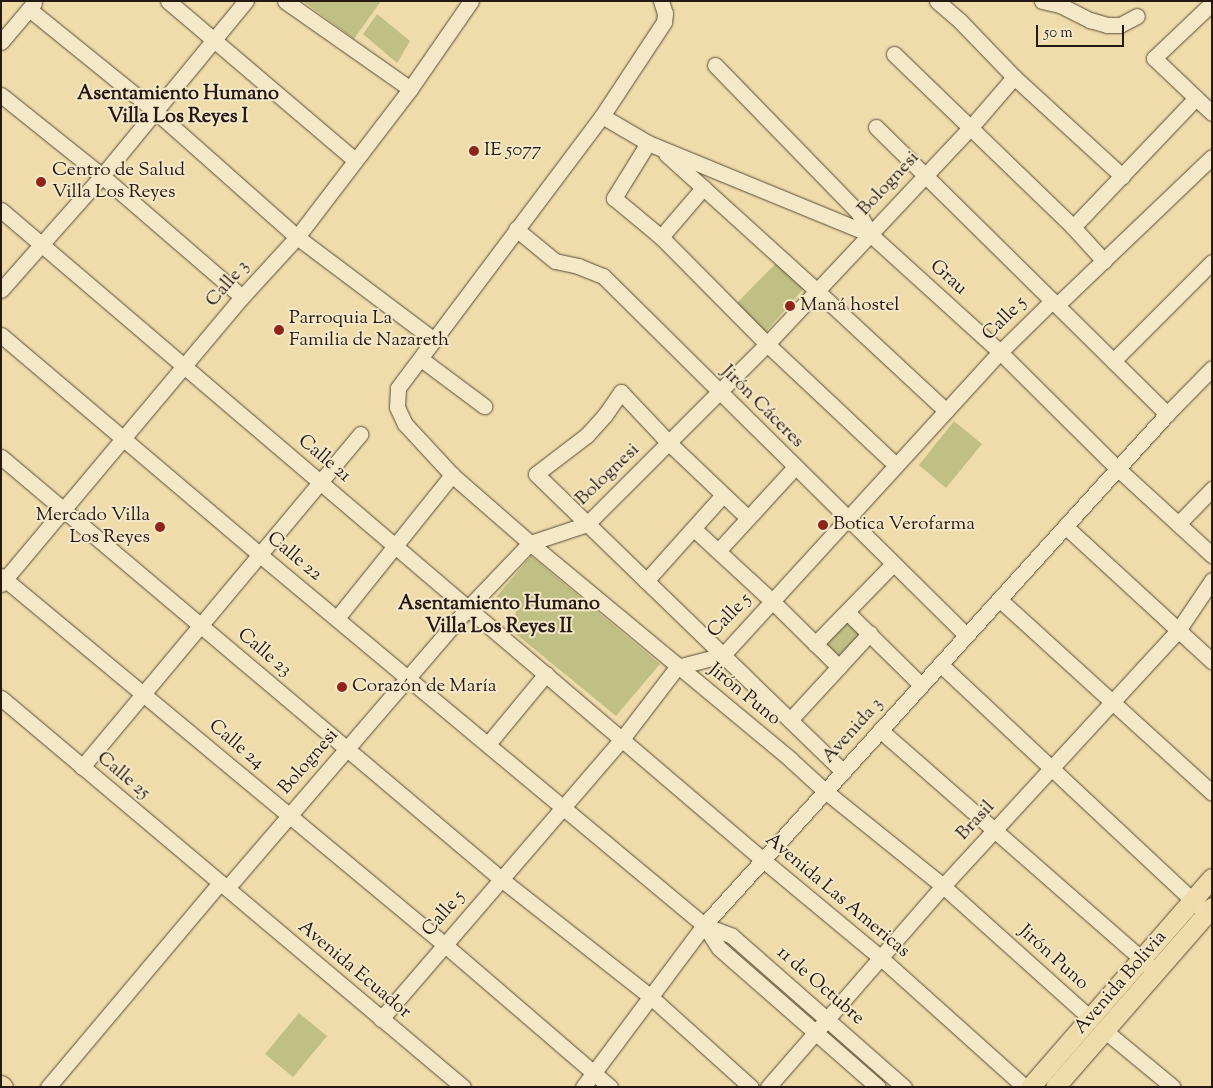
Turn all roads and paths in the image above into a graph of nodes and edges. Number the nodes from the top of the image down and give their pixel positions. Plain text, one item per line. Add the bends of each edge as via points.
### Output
1 (168, 1) edge
2 (246, 1) edge
3 (286, 1) edge
4 (472, 1) edge
5 (937, 1) edge
6 (1042, 1) edge
7 (1212, 3) edge
8 (32, 5) edge
9 (663, 7) edge
10 (1137, 16) dead end
11 (214, 40) junction
12 (1, 42) edge
13 (894, 54) dead end
14 (715, 66) dead end
15 (1014, 77) junction
16 (410, 89) junction
17 (1, 95) edge
18 (1196, 98) junction
19 (155, 112) junction
20 (1212, 113) edge
21 (602, 116) junction
22 (876, 127) dead end
23 (971, 127) junction
24 (653, 145) junction
25 (1212, 158) edge
26 (355, 160) junction
27 (924, 175) junction
28 (102, 176) junction
29 (1122, 176) junction
30 (703, 188) junction
31 (1, 210) edge
32 (1073, 227) junction
33 (516, 229) junction
34 (870, 234) junction
35 (297, 237) junction
36 (661, 237) junction
37 (42, 244) junction
38 (1104, 261) junction
39 (1212, 262) edge
40 (1, 290) edge
41 (817, 291) junction
42 (242, 297) junction
43 (1054, 303) junction
44 (1, 335) edge
45 (434, 340) junction
46 (767, 344) junction
47 (1000, 352) junction
48 (420, 359) junction
49 (1113, 361) junction
50 (184, 366) junction
51 (1210, 372) edge
52 (718, 392) junction
53 (484, 406) dead end
54 (946, 411) junction
55 (1167, 414) junction
56 (360, 434) dead end
57 (124, 440) junction
58 (669, 443) junction
59 (1, 457) edge
60 (896, 465) junction
61 (795, 467) junction
62 (1117, 468) junction
63 (452, 475) junction
64 (321, 482) junction
65 (1212, 489) edge
66 (724, 495) junction
67 (62, 508) junction
68 (748, 518) junction
69 (848, 518) junction
70 (587, 524) junction
71 (1178, 524) junction
72 (1065, 526) junction
73 (694, 529) junction
74 (530, 542) junction
75 (396, 546) junction
76 (718, 551) junction
77 (1212, 554) edge
78 (260, 555) junction
79 (893, 564) junction
80 (2, 580) edge
81 (1212, 580) edge
82 (646, 581) junction
83 (999, 599) junction
84 (772, 601) junction
85 (468, 608) junction
86 (847, 612) junction
87 (337, 618) junction
88 (201, 625) junction
89 (1179, 629) junction
90 (870, 633) junction
91 (966, 635) junction
92 (815, 644) junction
93 (723, 655) junction
94 (1212, 660) edge
95 (940, 664) junction
96 (678, 667) junction
97 (839, 667) junction
98 (546, 674) junction
99 (408, 677) junction
100 (921, 685) junction
101 (144, 694) junction
102 (1, 698) edge
103 (1112, 702) junction
104 (790, 720) junction
105 (880, 730) junction
106 (622, 739) junction
107 (488, 744) junction
108 (347, 748) junction
109 (82, 767) junction
110 (1051, 769) junction
111 (843, 772) junction
112 (825, 791) junction
113 (1212, 793) edge
114 (562, 808) junction
115 (289, 815) junction
116 (995, 830) junction
117 (763, 860) junction
118 (501, 878) junction
119 (1212, 878) edge
120 (224, 886) junction
121 (943, 886) junction
122 (1204, 907) edge
123 (704, 926) junction
124 (444, 945) junction
125 (881, 958) junction
126 (1142, 958) junction
127 (1156, 971) junction
128 (652, 998) junction
129 (1090, 1018) junction
130 (381, 1019) junction
131 (828, 1019) junction
132 (1104, 1030) junction
133 (815, 1033) junction
134 (594, 1073) junction
135 (48, 1087) edge
136 (463, 1087) edge
137 (583, 1087) edge
138 (610, 1087) edge
139 (751, 1087) edge
140 (768, 1087) edge
141 (878, 1087) edge
142 (904, 1087) edge
143 (1025, 1087) edge
144 (1030, 1087) edge
145 (1055, 1087) edge
146 (1174, 1087) edge

1 - 11 street
2 - 11 street
3 - 16 street
4 - 16 street, Calle 3
5 - 15 street
6 - 10 street via 1107,25 1120,26
7 - 18 street via 1154,58
8 - 12 street
8 - 19 street
9 - 21 street via 664,22
11 - 19 street
11 - 26 street
13 - 23 street
14 - 34 street via 858,212
15 - 23 street, Bolognesi
15 - 29 street
16 - 26 street, Calle 3
17 - 28 street
18 - 20 street
18 - 29 street
19 - 28 street
19 - 35 street
21 - 24 street, Grau
21 - 33 street
22 - 27 street
23 - 27 street, Bolognesi
23 - 32 street
24 - 30 street
24 - 34 street, Grau
24 - 36 street via 614,198
25 - 38 street, Calle 5
26 - 35 street, Calle 3
27 - 34 street, Bolognesi
27 - 43 street
28 - 37 street
28 - 42 street
29 - 32 street
30 - 36 street
30 - 41 street
31 - 37 street, Calle 21
32 - 38 street
33 - 45 street
33 - 52 street, Jirón Cáceres via 556,261 603,276
34 - 41 street, Bolognesi
34 - 47 street, Grau
35 - 42 street, Calle 3
35 - 45 street
36 - 46 street
37 - 40 street
37 - 50 street, Calle 21
38 - 43 street, Calle 5
39 - 49 street
41 - 46 street, Bolognesi
41 - 54 street
42 - 50 street, Calle 3
43 - 47 street, Calle 5
43 - 49 street
44 - 57 street, Calle 22
45 - 48 street
46 - 52 street, Bolognesi
46 - 60 street
47 - 54 street, Calle 5
47 - 62 street, Grau
48 - 53 street
48 - 63 street, Jirón Puno via 398,388 397,407 405,424
49 - 55 street
50 - 57 street, Calle 3
50 - 64 street, Calle 21
51 - 55 street, Avenida 3
52 - 58 street, Bolognesi
52 - 61 street, Jirón Cáceres
54 - 60 street, Calle 5
55 - 62 street, Avenida 3
56 - 64 street
57 - 67 street, Calle 3
57 - 78 street, Calle 22
58 - 66 street
58 - 70 street, Bolognesi
58 - 70 street via 620,392 606,415 587,435 536,474
59 - 67 street, Calle 23
60 - 69 street, Calle 5
61 - 68 street
61 - 69 street, Jirón Cáceres
62 - 71 street, Grau
62 - 72 street, Avenida 3
63 - 74 street, Jirón Puno
63 - 75 street
64 - 75 street, Calle 21
64 - 78 street
65 - 71 street
66 - 68 street
66 - 73 street
67 - 80 street, Calle 3
67 - 88 street, Calle 23
68 - 76 street
69 - 79 street, Jirón Cáceres
69 - 84 street, Calle 5
70 - 74 street, Bolognesi
70 - 82 street
71 - 77 street, Grau
72 - 83 street, Avenida 3
72 - 89 street
73 - 76 street
73 - 82 street
74 - 85 street, Bolognesi
74 - 96 street, Jirón Puno
75 - 85 street, Calle 21
75 - 87 street
76 - 84 street
78 - 87 street, Calle 22
78 - 88 street
79 - 86 street
79 - 91 street, Jirón Cáceres
80 - 101 street, Calle 24
81 - 89 street, Brasil
82 - 93 street
83 - 91 street, Avenida 3
83 - 103 street
84 - 92 street
84 - 93 street, Calle 5
85 - 98 street, Calle 21
85 - 99 street, Bolognesi
86 - 90 street
86 - 92 street
87 - 99 street, Calle 22
88 - 101 street
88 - 108 street, Calle 23
89 - 94 street
89 - 103 street, Brasil
90 - 97 street
90 - 100 street
91 - 95 street, Avenida 3
92 - 97 street
93 - 96 street, Calle 5
93 - 104 street
95 - 100 street, Avenida 3
95 - 110 street
96 - 106 street, Calle 5
96 - 112 street, Jirón Puno
97 - 104 street
98 - 106 street, Calle 21
98 - 107 street
99 - 107 street, Calle 22
99 - 108 street, Bolognesi
100 - 105 street, Avenida 3
101 - 109 street
101 - 115 street, Calle 24
102 - 109 street, Calle 25
103 - 110 street, Brasil
103 - 113 street
104 - 111 street
105 - 111 street, Avenida 3
105 - 116 street
106 - 114 street, Calle 5
106 - 117 street, Avenida Las Americas
107 - 114 street, Calle 22
108 - 115 street, Bolognesi
108 - 118 street, Calle 23
109 - 120 street, Calle 25
110 - 116 street, Brasil
110 - 122 street
111 - 112 street, Avenida 3
112 - 117 street, Avenida 3
112 - 121 street, Jirón Puno
114 - 118 street, Calle 5
114 - 123 street, 11 de Octubre
115 - 120 street, Bolognesi
115 - 124 street, Calle 24
116 - 121 street, Brasil
116 - 126 street
117 - 123 street, Avenida 3
117 - 125 street, Avenida Las Americas
118 - 124 street, Calle 5
118 - 128 street, Calle 23
119 - 122 main road, Avenida Bolivia
120 - 130 street, Avenida Ecuador
120 - 135 street, Bolognesi
121 - 125 street, Brasil
121 - 129 street, Jirón Puno
122 - 126 main road, Avenida Bolivia
122 - 127 main road, Avenida Bolivia
123 - 128 street, Avenida 3
123 - 131 street, 11 de Octubre via 732,936
123 - 133 street, 11 de Octubre via 719,948
124 - 130 street, Calle 5
124 - 134 street, Calle 24
125 - 131 street, Brasil
125 - 143 street, Avenida Las Americas
126 - 127 street
126 - 129 main road, Avenida Bolivia
127 - 132 main road, Avenida Bolivia
128 - 134 street, Avenida 3
128 - 139 street, Calle 23
129 - 144 main road, Avenida Bolivia
130 - 136 street, Avenida Ecuador
131 - 133 street, Brasil
131 - 142 street, 11 de Octubre
132 - 145 main road, Avenida Bolivia
132 - 146 street
133 - 140 street, Brasil
133 - 141 street, 11 de Octubre
134 - 137 street, Avenida 3
134 - 138 street, Calle 24

